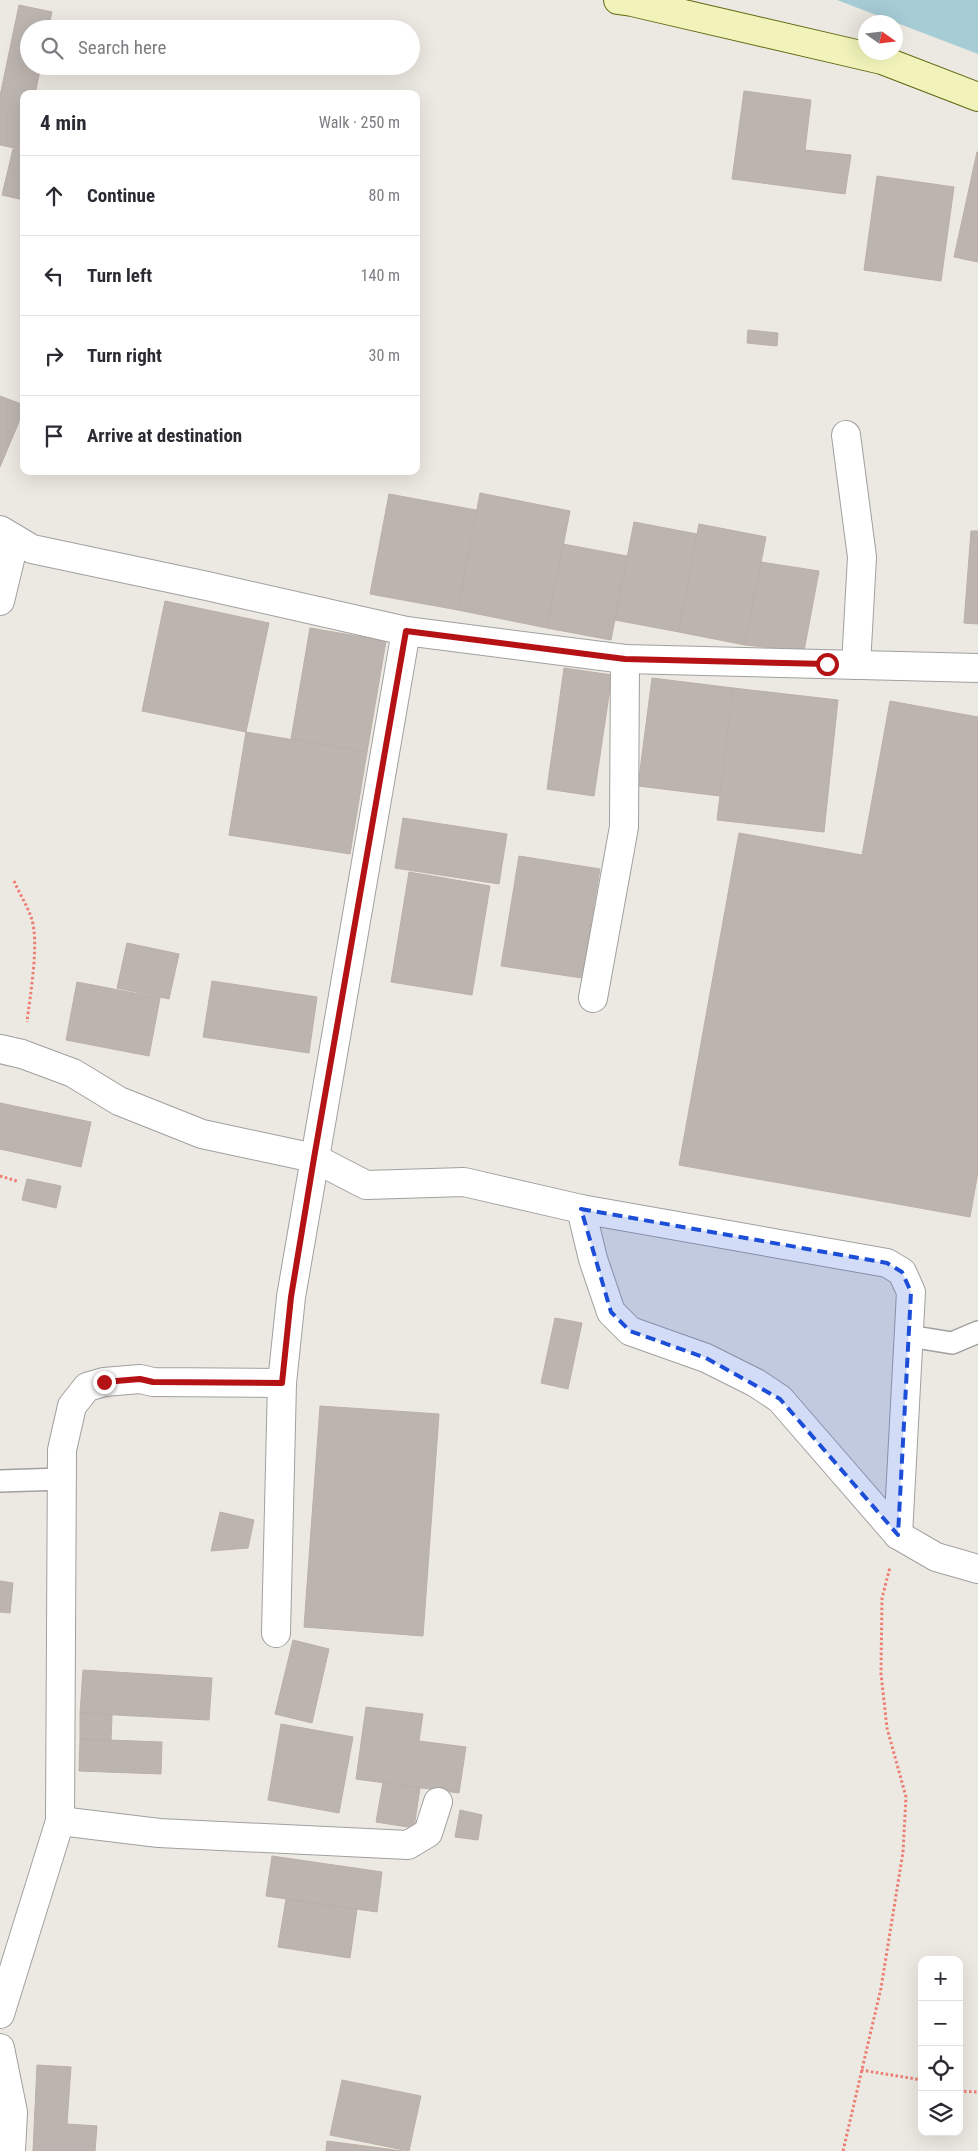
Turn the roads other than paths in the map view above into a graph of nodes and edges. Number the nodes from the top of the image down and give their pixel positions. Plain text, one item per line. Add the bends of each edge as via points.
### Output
1 (618, 0) edge
2 (978, 96) edge
3 (846, 435) dead end
4 (7, 534) edge
5 (0, 602) edge
6 (406, 631) junction
7 (625, 659) junction
8 (856, 665) junction
9 (978, 668) edge
10 (593, 998) dead end
11 (11, 1052) edge
12 (314, 1158) junction
13 (581, 1209) junction
14 (978, 1332) edge
15 (909, 1336) junction
16 (282, 1383) junction
17 (62, 1479) junction
18 (0, 1481) edge
19 (898, 1535) junction
20 (978, 1569) edge
21 (276, 1634) dead end
22 (438, 1802) dead end
23 (60, 1821) junction
24 (0, 2014) edge
25 (0, 2050) edge
26 (11, 2151) edge

1 - 2 street via 882,60
3 - 8 street via 862,557
4 - 5 street
4 - 6 street via 32,549
6 - 7 street
6 - 12 street
7 - 8 street
7 - 10 street via 624,827
8 - 9 street
11 - 12 street via 73,1073 119,1100 202,1134
12 - 13 street via 366,1184 464,1182
12 - 16 street via 291,1297
13 - 15 street via 886,1263 902,1272 911,1292
13 - 19 street via 594,1259 612,1312 618,1319 630,1331 706,1358 780,1399
14 - 15 lane via 952,1343
15 - 19 street
16 - 17 street via 153,1382 140,1379 87,1387 72,1406 62,1450
16 - 21 street
17 - 18 lane
17 - 23 street
19 - 20 street via 936,1557
22 - 23 street via 428,1833 408,1845 159,1832
23 - 24 street
25 - 26 street via 13,2112

